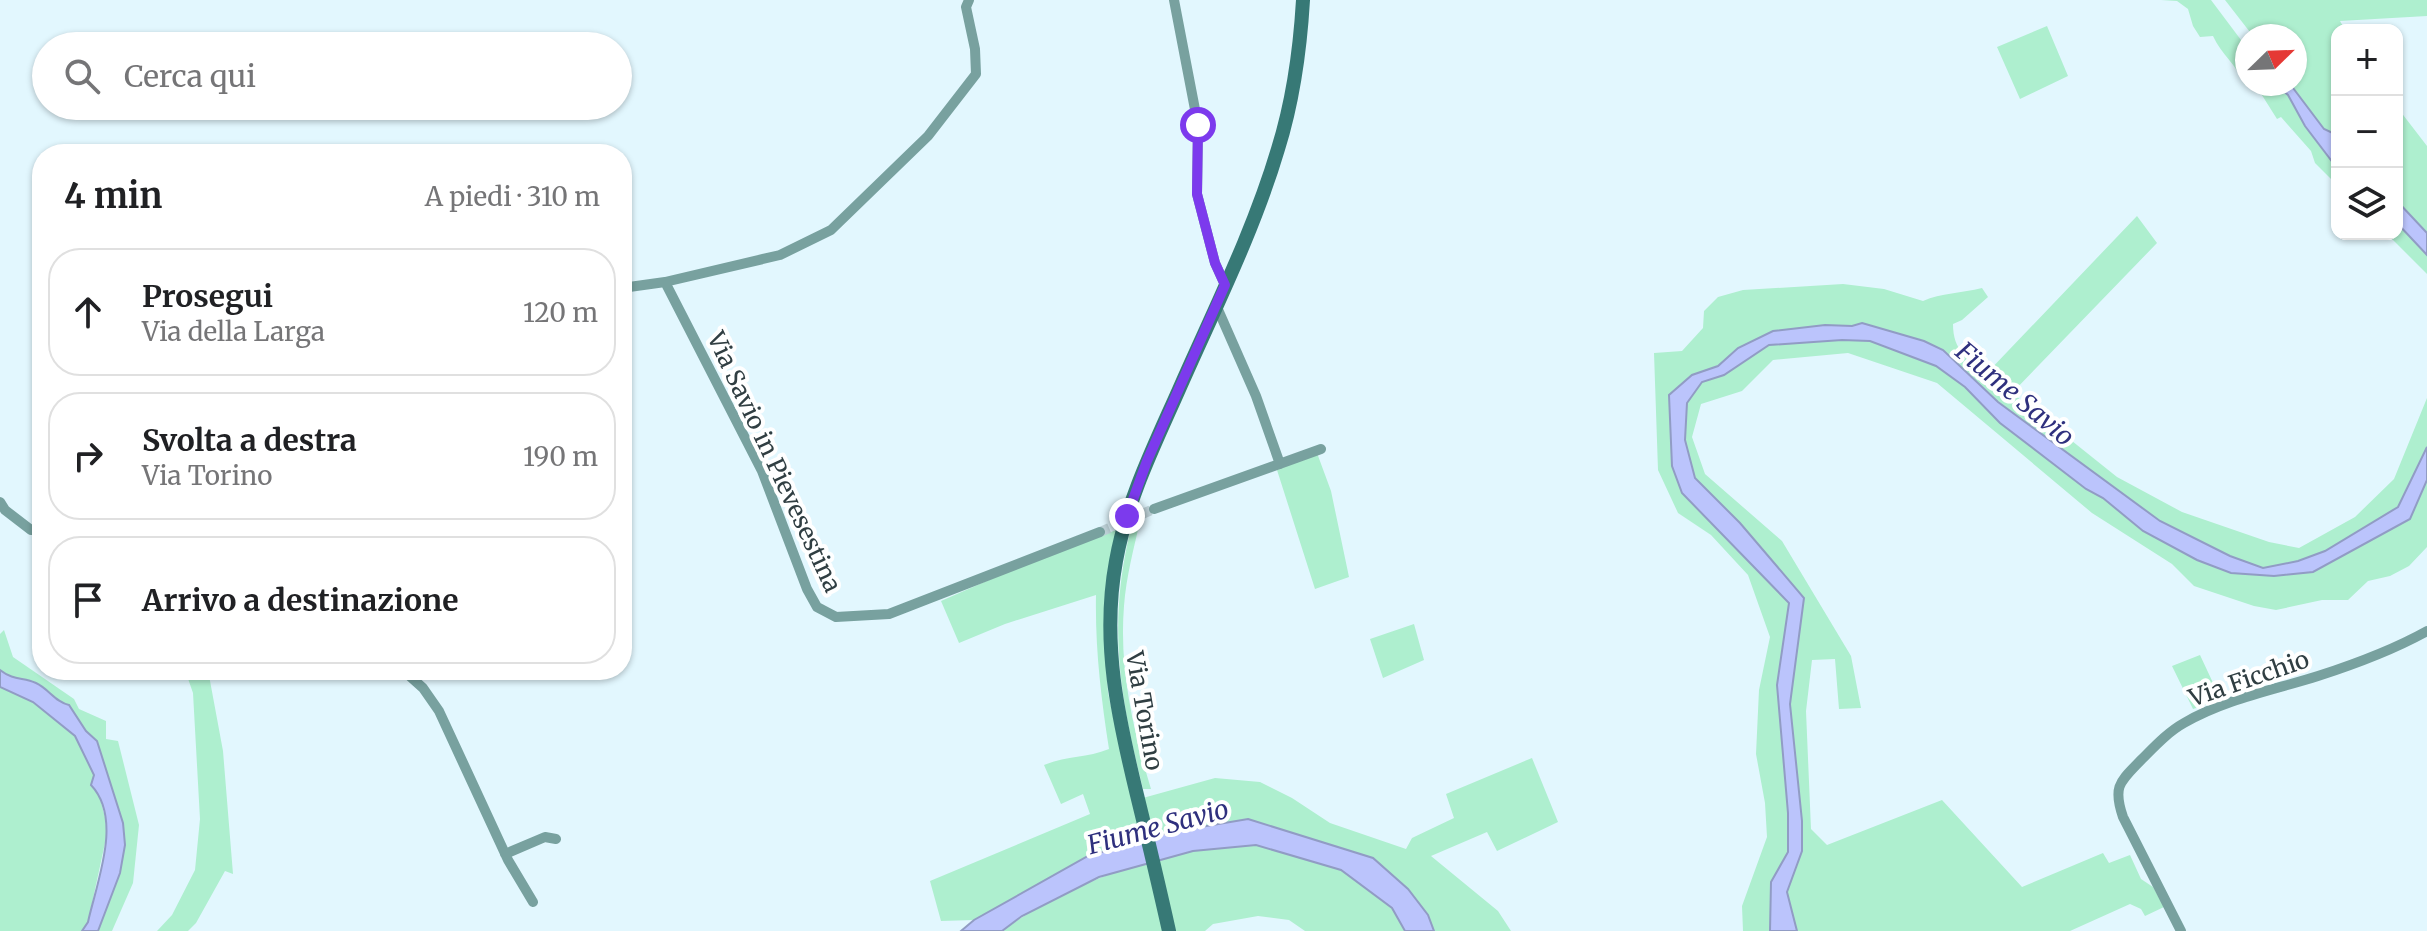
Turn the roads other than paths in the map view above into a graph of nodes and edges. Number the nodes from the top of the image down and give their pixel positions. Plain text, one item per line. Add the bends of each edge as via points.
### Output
1 (969, 0) edge
2 (1174, 0) edge
3 (1303, 0) edge
4 (665, 282) junction
5 (1225, 285) junction
6 (632, 287) edge
7 (1216, 305) junction
8 (1321, 449) dead end
9 (1280, 464) junction
10 (0, 502) edge
11 (1154, 509) tunnel mouth
12 (32, 530) edge
13 (1100, 532) tunnel mouth
14 (2427, 631) edge
15 (414, 680) edge
16 (556, 839) dead end
17 (505, 854) junction
18 (533, 902) dead end
19 (1169, 931) edge
20 (2181, 931) edge

1 - 4 street via 976,74 928,136 831,230 780,255
2 - 5 street via 1198,125 1197,194
3 - 5 main road, Via Torino via 1296,69 1278,151
4 - 6 street
4 - 13 street, Via Savio in Pievesestina via 762,471 817,607 836,617 889,614
5 - 7 main road, Via Torino
7 - 9 street
7 - 19 main road, Via Torino via 1127,516 1116,562 1109,643 1124,740
8 - 9 street
9 - 11 street
10 - 12 street
14 - 20 street, Via Ficchio via 2346,666 2184,723 2125,777 2117,791 2123,817
15 - 17 street via 439,711
16 - 17 street via 545,837
17 - 18 street

